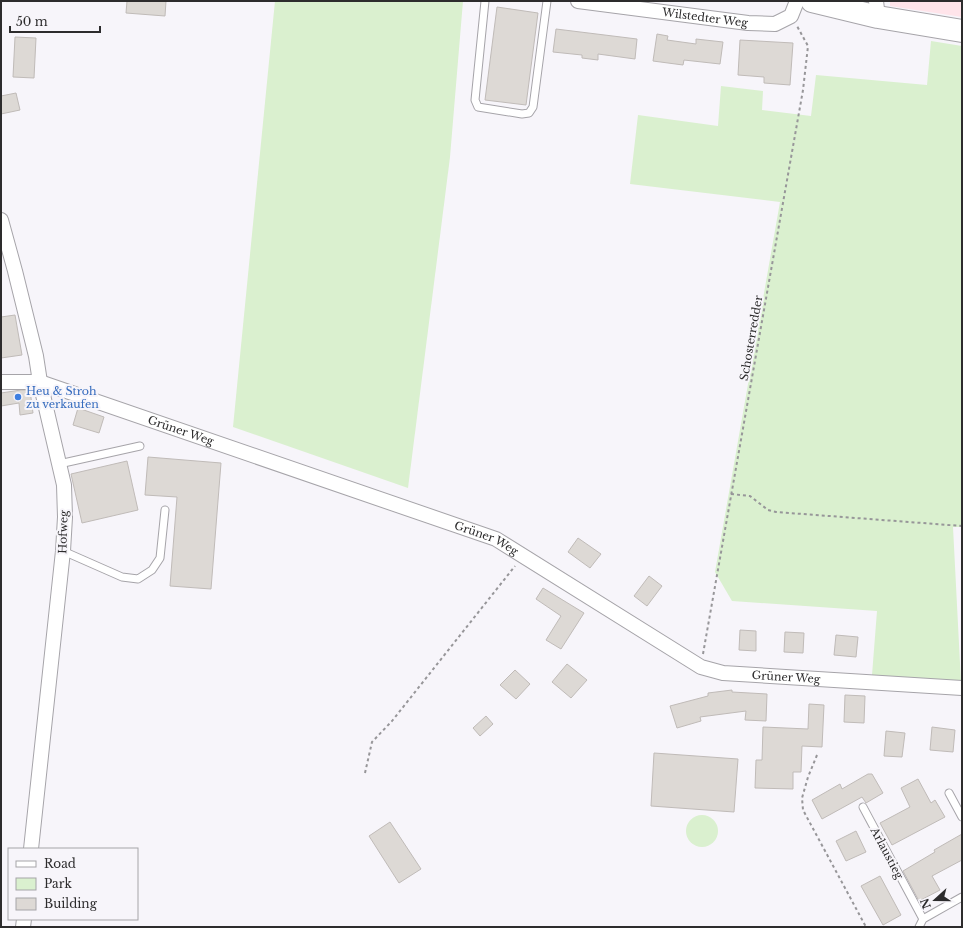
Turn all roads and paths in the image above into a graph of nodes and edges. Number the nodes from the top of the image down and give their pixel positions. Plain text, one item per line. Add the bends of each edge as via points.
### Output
1 (485, 1) edge
2 (547, 1) edge
3 (578, 1) edge
4 (797, 1) edge
5 (812, 1) edge
6 (877, 9) edge
7 (791, 16) junction
8 (962, 31) edge
9 (2, 226) edge
10 (1, 382) edge
11 (40, 382) junction
12 (140, 446) dead end
13 (59, 464) junction
14 (731, 494) junction
15 (165, 510) dead end
16 (962, 526) edge
17 (63, 551) junction
18 (523, 556) junction
19 (701, 667) junction
20 (962, 688) edge
21 (817, 756) dead end
22 (365, 773) dead end
23 (949, 793) dead end
24 (863, 807) dead end
25 (962, 817) edge
26 (31, 848) edge
27 (962, 897) edge
28 (924, 919) junction
29 (866, 927) edge
30 (919, 927) edge

1 - 2 lane via 475,100 478,107 522,114 529,113 533,107
3 - 7 street, Wilstedter Weg via 748,23 775,24
4 - 7 street
5 - 6 main road
6 - 8 main road
7 - 14 path, Schosterredder via 808,46 803,90
9 - 11 street, Hofweg via 36,356
10 - 11 street, Grüner Weg
11 - 13 street, Hofweg
11 - 18 street, Grüner Weg via 496,539
12 - 13 lane
13 - 17 street, Hofweg via 64,485
14 - 16 path via 750,496 768,510 776,512
14 - 19 path, Schosterredder
15 - 17 lane via 160,558 152,570 138,579 122,578
17 - 26 street, Hofweg
18 - 19 street, Grüner Weg
18 - 22 path via 392,721 372,742
19 - 20 street, Grüner Weg via 723,672
21 - 29 path via 802,798 804,810
23 - 25 lane
24 - 28 lane, Arlaustieg
27 - 28 lane
28 - 30 lane

